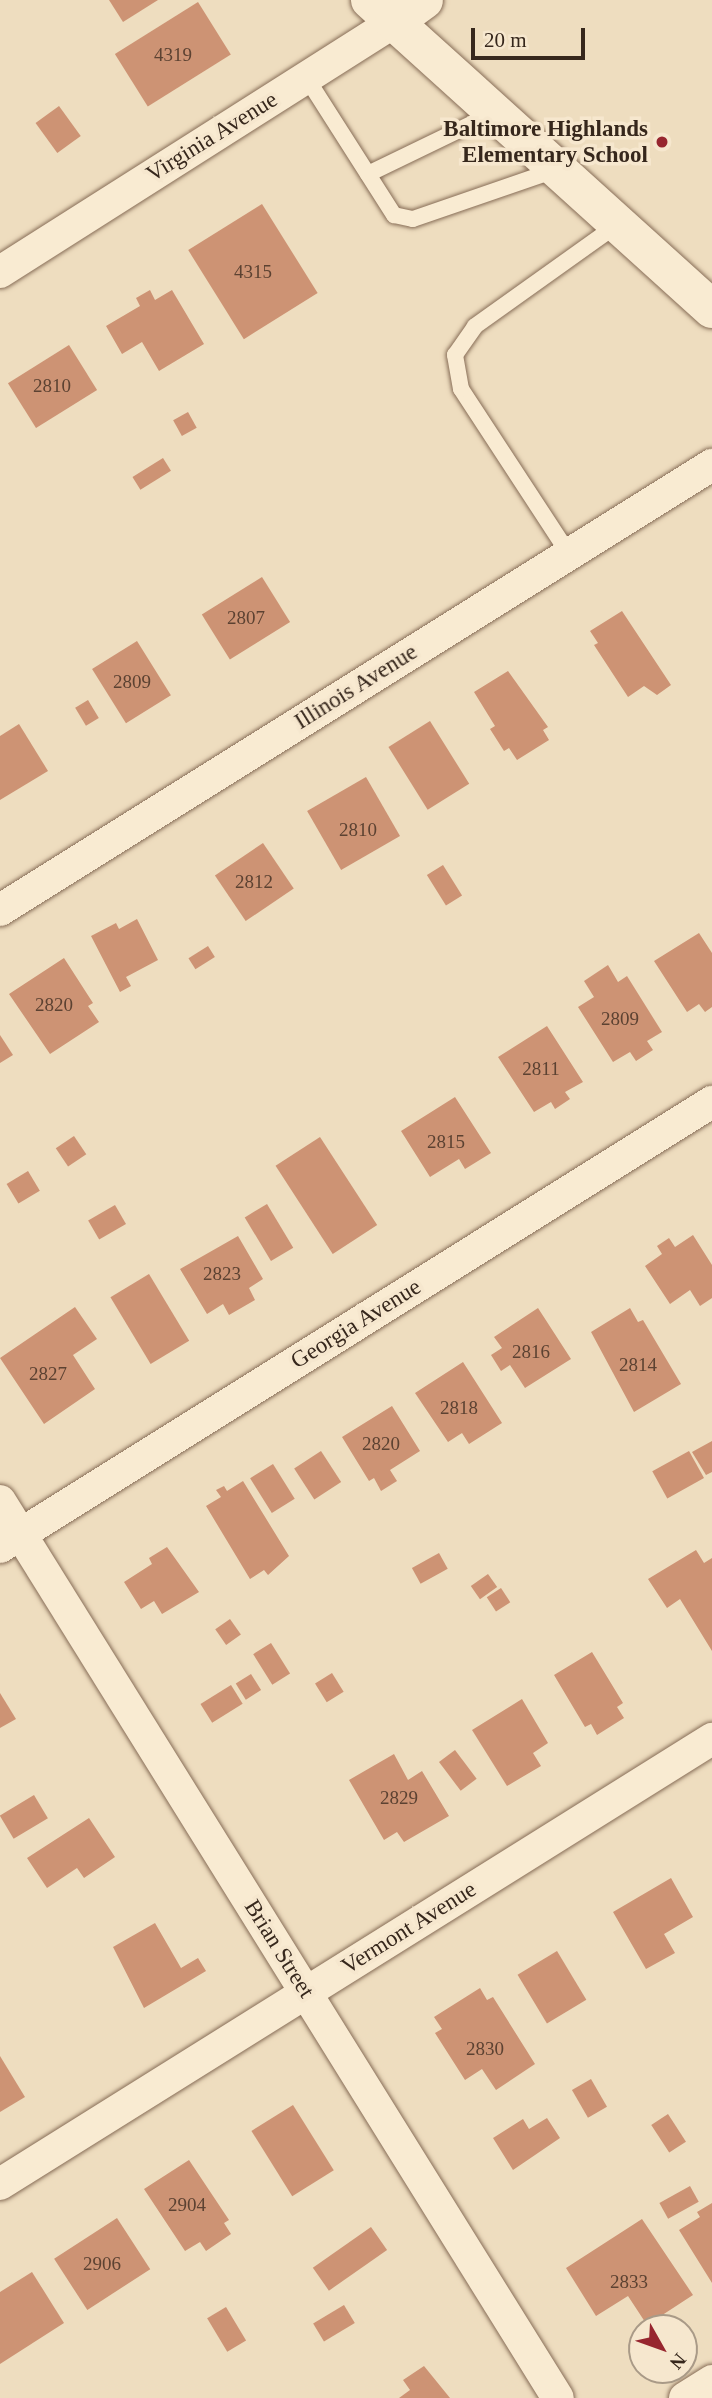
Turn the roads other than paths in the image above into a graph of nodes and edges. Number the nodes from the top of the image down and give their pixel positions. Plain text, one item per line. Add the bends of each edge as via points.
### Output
1 (396, 7) edge
2 (306, 77) junction
3 (494, 113) junction
4 (557, 169) junction
5 (368, 174) junction
6 (618, 224) junction
7 (0, 272) edge
8 (712, 309) edge
9 (712, 465) edge
10 (569, 554) junction
11 (0, 909) edge
12 (712, 1102) edge
13 (0, 1501) edge
14 (10, 1540) edge
15 (712, 1739) edge
16 (306, 1993) junction
17 (0, 2183) edge
18 (712, 2381) edge
19 (558, 2398) edge
20 (685, 2398) edge

1 - 2 street, Virginia Avenue
1 - 3 main road
2 - 5 lane
2 - 7 street, Virginia Avenue
3 - 4 main road
3 - 5 lane
4 - 5 lane via 413,219 394,215
4 - 6 main road
6 - 8 main road
6 - 10 lane via 475,326 455,355 461,389
9 - 10 street, Illinois Avenue
10 - 11 street, Illinois Avenue
12 - 14 street, Georgia Avenue
13 - 14 street, Brian Street
14 - 16 street, Brian Street
15 - 16 street, Vermont Avenue
16 - 17 street, Vermont Avenue
16 - 19 street, Brian Street
18 - 20 street

